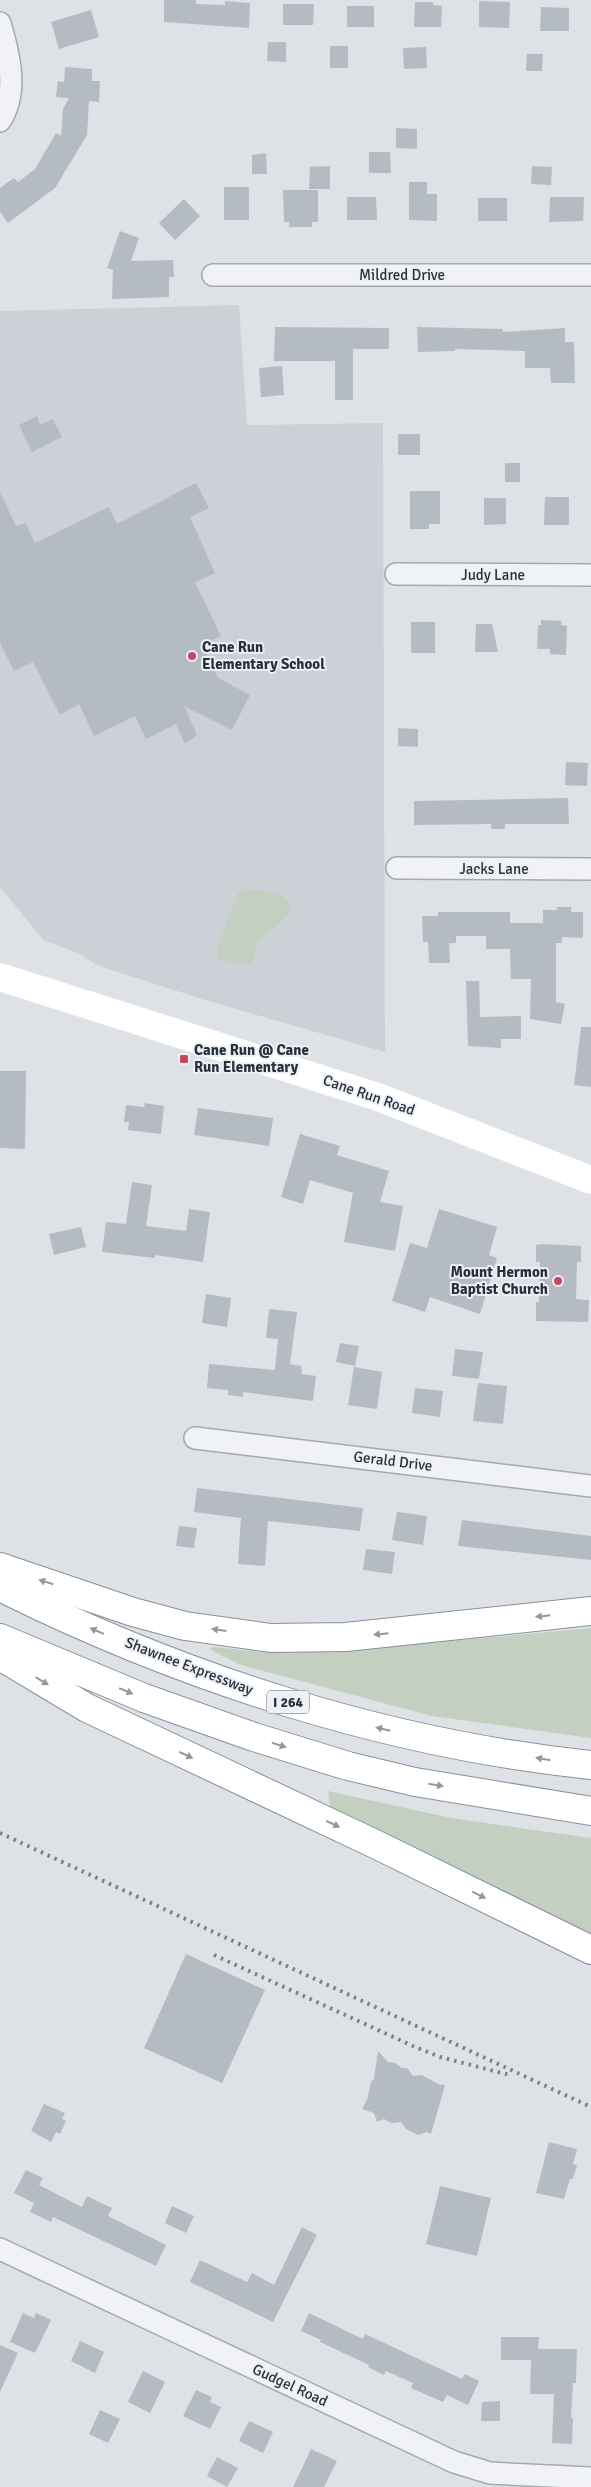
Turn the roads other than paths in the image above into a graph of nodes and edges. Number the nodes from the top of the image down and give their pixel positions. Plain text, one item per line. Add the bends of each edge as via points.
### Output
1 (0, 23) edge
2 (0, 121) edge
3 (213, 275) dead end
4 (591, 275) edge
5 (396, 574) dead end
6 (591, 575) edge
7 (397, 868) dead end
8 (591, 869) edge
9 (0, 977) edge
10 (591, 1180) edge
11 (195, 1438) dead end
12 (591, 1486) edge
13 (0, 1567) edge
14 (0, 1587) edge
15 (591, 1611) edge
16 (0, 1638) edge
17 (0, 1656) edge
18 (591, 1764) edge
19 (591, 1811) edge
20 (591, 1950) edge
21 (0, 2249) edge
22 (591, 2478) edge

1 - 2 street via 11,74 8,104
3 - 4 street, Mildred Drive
5 - 6 street, Judy Lane
7 - 8 street, Jacks Lane
9 - 10 main road, Cane Run Road via 378,1096
11 - 12 street, Gerald Drive
15 -> 13 main road via 346,1637 272,1638 185,1626
18 -> 14 main road, Shawnee Expressway / I 264 via 553,1761 444,1742 308,1709 204,1674
16 -> 19 main road via 144,1698 348,1766 415,1782
17 -> 20 main road via 87,1708
21 - 22 street, Gudgel Road via 454,2462 490,2473

